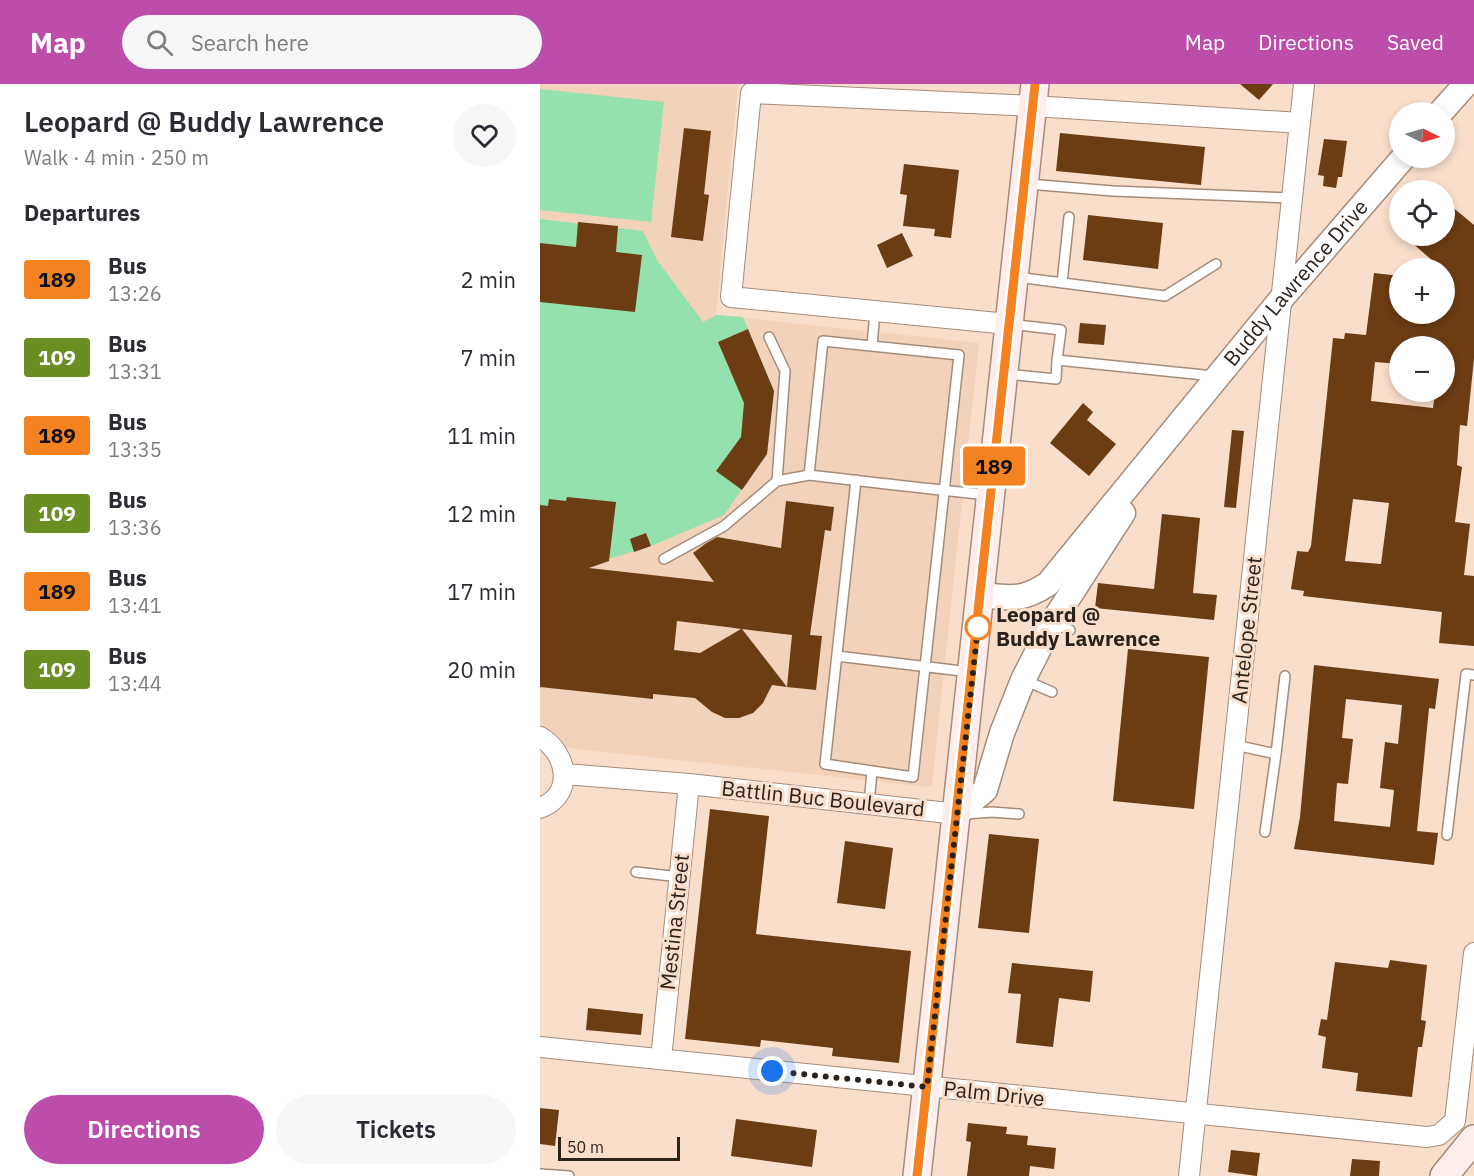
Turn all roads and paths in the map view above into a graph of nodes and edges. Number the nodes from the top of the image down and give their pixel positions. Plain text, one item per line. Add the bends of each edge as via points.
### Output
1 (1304, 84) edge
2 (1466, 84) edge
3 (1034, 95) edge
4 (1451, 102) edge
5 (1300, 123) junction
6 (1394, 168) edge
7 (1024, 184) junction
8 (1292, 198) junction
9 (1069, 217) dead end
10 (1216, 264) dead end
11 (1014, 277) junction
12 (1062, 283) junction
13 (1282, 298) junction
14 (875, 311) junction
15 (1008, 324) junction
16 (769, 337) dead end
17 (872, 346) junction
18 (1058, 360) junction
19 (1003, 374) junction
20 (1219, 377) junction
21 (1193, 409) junction
22 (809, 475) junction
23 (856, 480) junction
24 (777, 481) junction
25 (943, 490) junction
26 (991, 495) junction
27 (664, 559) dead end
28 (1048, 584) junction
29 (981, 595) junction
30 (1016, 599) junction
31 (1060, 622) junction
32 (837, 656) junction
33 (925, 666) junction
34 (972, 673) junction
35 (1474, 675) edge
36 (1285, 676) dead end
37 (1023, 680) junction
38 (1052, 692) dead end
39 (540, 737) edge
40 (1235, 746) junction
41 (1276, 754) junction
42 (873, 771) junction
43 (564, 774) junction
44 (689, 784) junction
45 (868, 804) junction
46 (540, 808) edge
47 (957, 814) junction
48 (1019, 814) dead end
49 (1265, 832) dead end
50 (1447, 835) dead end
51 (636, 872) dead end
52 (680, 877) junction
53 (1474, 953) edge
54 (1471, 1008) edge
55 (540, 1047) edge
56 (661, 1059) junction
57 (927, 1087) junction
58 (1196, 1116) junction
59 (1474, 1139) edge
60 (540, 1174) edge
61 (569, 1176) edge
62 (917, 1176) edge
63 (1189, 1176) edge
64 (1444, 1176) edge

1 - 5 street, Antelope Street
2 - 4 street
3 - 5 street
3 - 7 main road
3 - 14 street via 751,93 731,297
5 - 8 street, Antelope Street
6 - 13 street, Buddy Lawrence Drive
7 - 8 lane
7 - 11 main road
8 - 13 street, Antelope Street
9 - 12 lane
10 - 12 lane via 1165,296
11 - 12 lane
11 - 15 main road
13 - 20 street, Buddy Lawrence Drive
13 - 40 street, Antelope Street
14 - 15 street
14 - 17 lane
15 - 18 lane via 1061,330
15 - 19 main road
16 - 24 lane via 786,371
17 - 22 lane via 823,341
17 - 25 lane via 959,355
18 - 19 lane via 1056,379
18 - 20 lane
19 - 26 main road
20 - 21 street, Buddy Lawrence Drive
21 - 28 street, Buddy Lawrence Drive
21 - 31 street, Buddy Lawrence Drive
22 - 23 lane
22 - 24 lane
23 - 25 lane
23 - 32 lane
24 - 27 lane via 724,526
25 - 26 lane
25 - 33 lane
26 - 29 main road
28 - 30 street, Buddy Lawrence Drive
28 - 31 street
29 - 30 street, Buddy Lawrence Drive
29 - 34 main road
30 - 31 street
31 - 37 street, Buddy Lawrence Drive
32 - 33 lane
32 - 42 lane via 825,764
33 - 34 lane
33 - 42 lane via 913,777
34 - 47 main road
35 - 50 lane via 1466,674
36 - 41 lane
37 - 38 lane
37 - 47 street, Buddy Lawrence Drive via 985,790
39 - 43 street via 558,751
40 - 41 lane
40 - 58 street, Antelope Street
41 - 49 lane
42 - 45 lane
43 - 44 street, Battlin Buc Boulevard
43 - 46 street via 555,798
44 - 45 street, Battlin Buc Boulevard
44 - 52 street, Mestina Street
45 - 47 street, Battlin Buc Boulevard
47 - 48 lane
47 - 57 main road
51 - 52 lane
52 - 56 street, Mestina Street
53 - 54 street
54 - 58 street, Palm Drive via 1458,1107 1455,1121 1447,1129 1426,1137
55 - 56 street, Palm Drive
56 - 57 street, Palm Drive
57 - 58 street, Palm Drive
57 - 62 main road
58 - 63 street, Antelope Street
59 - 64 main road
60 - 61 lane

